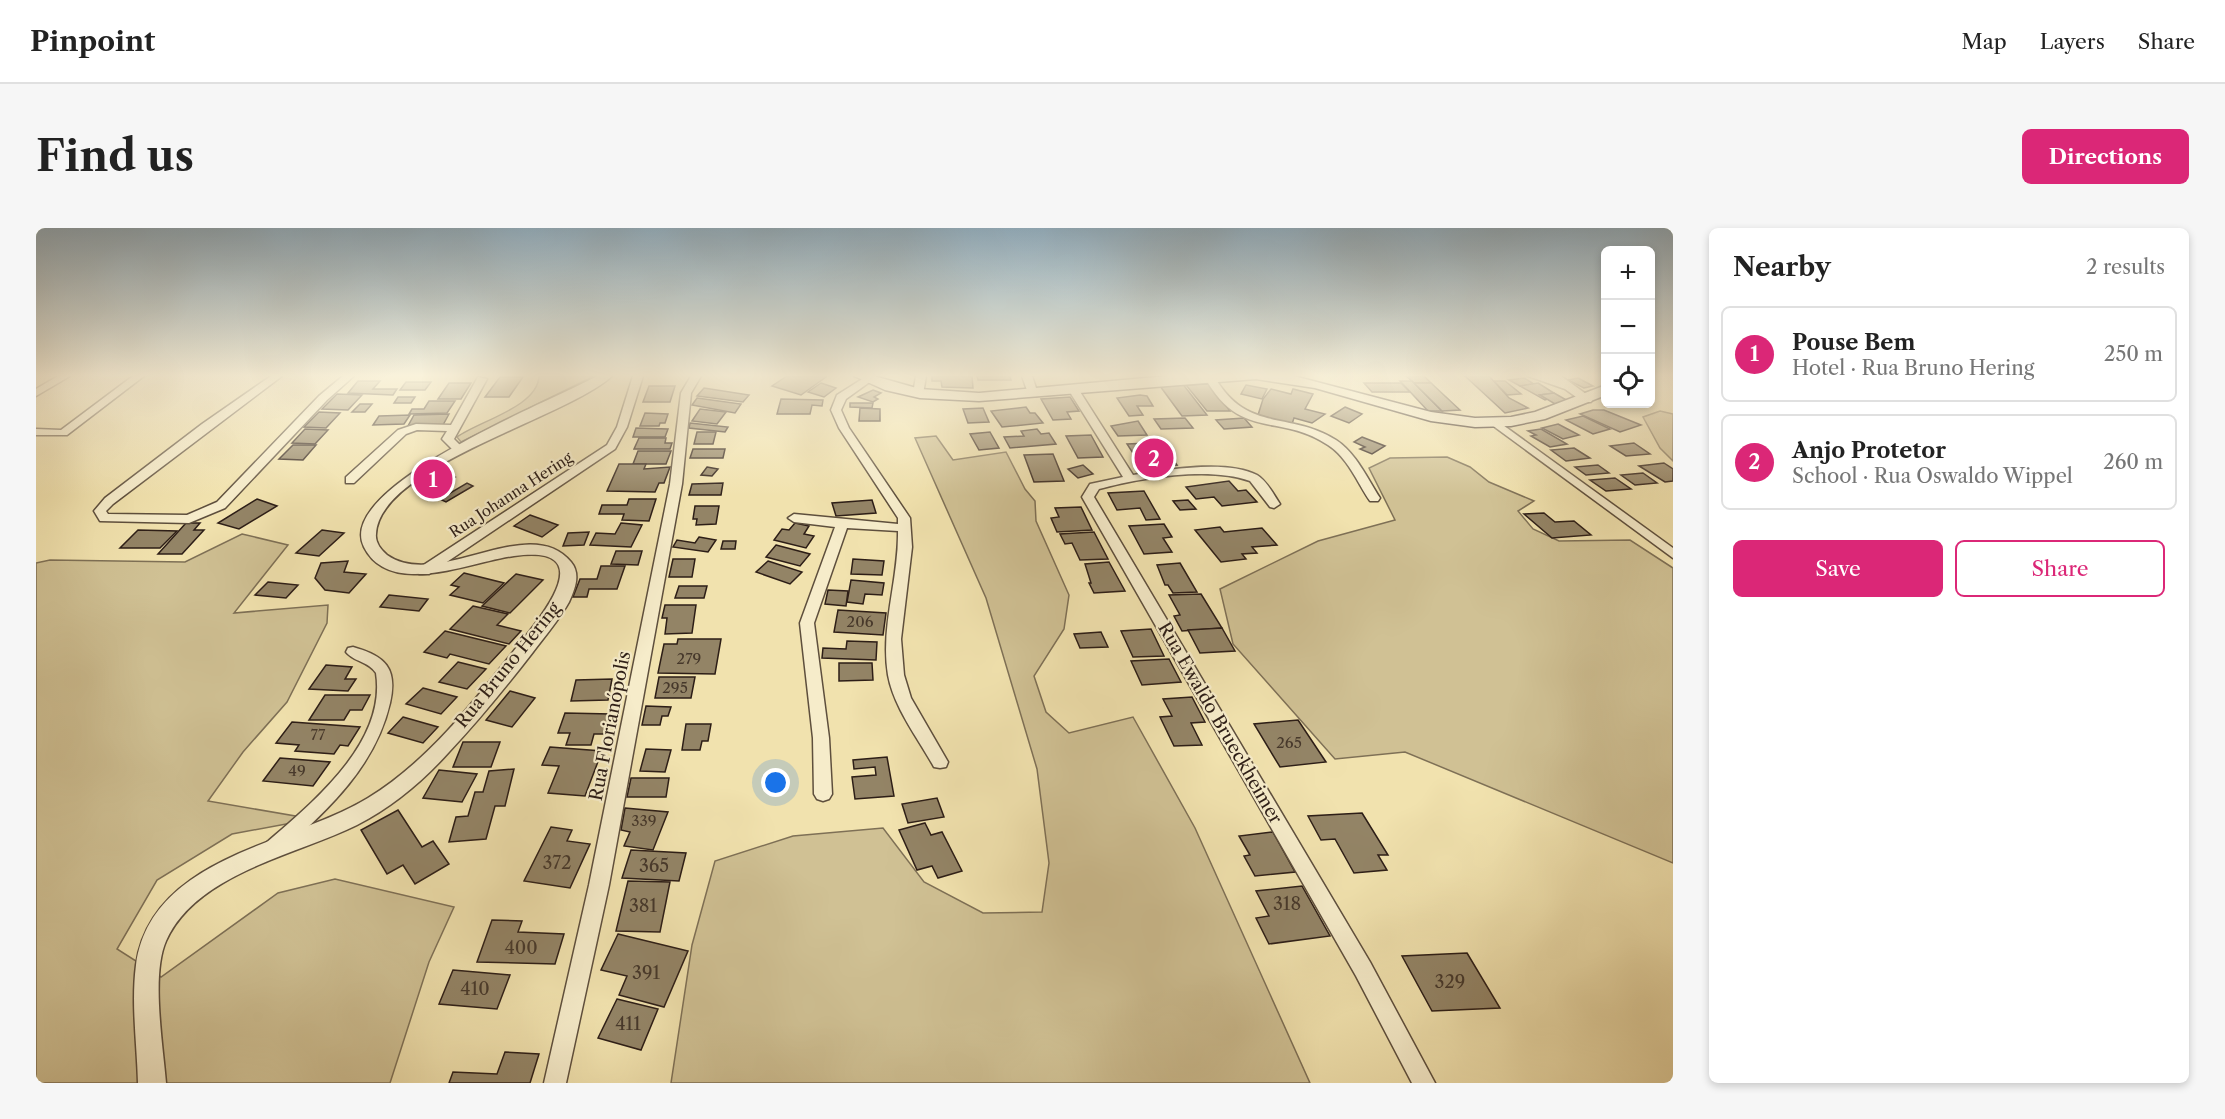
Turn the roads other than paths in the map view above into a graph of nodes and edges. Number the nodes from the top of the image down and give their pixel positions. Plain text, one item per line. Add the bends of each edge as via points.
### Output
1 (86, 416) edge
2 (220, 416) edge
3 (306, 416) edge
4 (460, 416) edge
5 (527, 416) edge
6 (625, 416) edge
7 (683, 416) edge
8 (839, 416) edge
9 (1090, 416) edge
10 (1244, 416) edge
11 (1433, 416) edge
12 (1538, 416) edge
13 (1496, 423) junction
14 (453, 428) junction
15 (36, 432) edge
16 (459, 450) junction
17 (1129, 477) junction
18 (351, 480) dead end
19 (1374, 498) dead end
20 (1274, 504) dead end
21 (794, 518) dead end
22 (842, 524) junction
23 (906, 528) junction
24 (1673, 554) edge
25 (424, 570) junction
26 (353, 652) dead end
27 (940, 762) dead end
28 (823, 794) dead end
29 (270, 851) junction
30 (153, 1083) edge
31 (555, 1083) edge
32 (1424, 1083) edge

1 - 15 street via 63,433
2 - 3 street via 109,501 100,511 104,518 189,519 221,505
4 - 14 street
5 - 16 street, Rua Bruno Hering
6 - 25 street, Rua Johanna Hering via 610,447
7 - 31 street, Rua Florianópolis via 676,484 602,873
8 - 23 street via 904,518
9 - 17 street
10 - 19 street via 1309,432 1332,442 1342,450
11 - 13 main road
12 - 13 main road
13 - 24 street
14 - 16 street via 448,440
14 - 18 street via 402,432
16 - 25 street, Rua Bruno Hering via 397,488 370,518 369,541 382,559
17 - 20 street via 1232,472 1255,478
17 - 32 street, Rua Ewaldo Brueckheimer via 1094,487 1088,497 1363,969
21 - 22 street
22 - 23 street
22 - 28 street via 807,624 821,738
23 - 27 street via 894,639 896,675 903,698
25 - 29 street, Rua Bruno Hering via 525,550 555,555 566,563 571,574 551,616 505,674 413,776 376,804 334,827
26 - 29 street via 382,667 386,682 372,737 341,784
29 - 30 street, Rua Bruno Hering via 220,872 196,888 175,906 152,944 147,991

